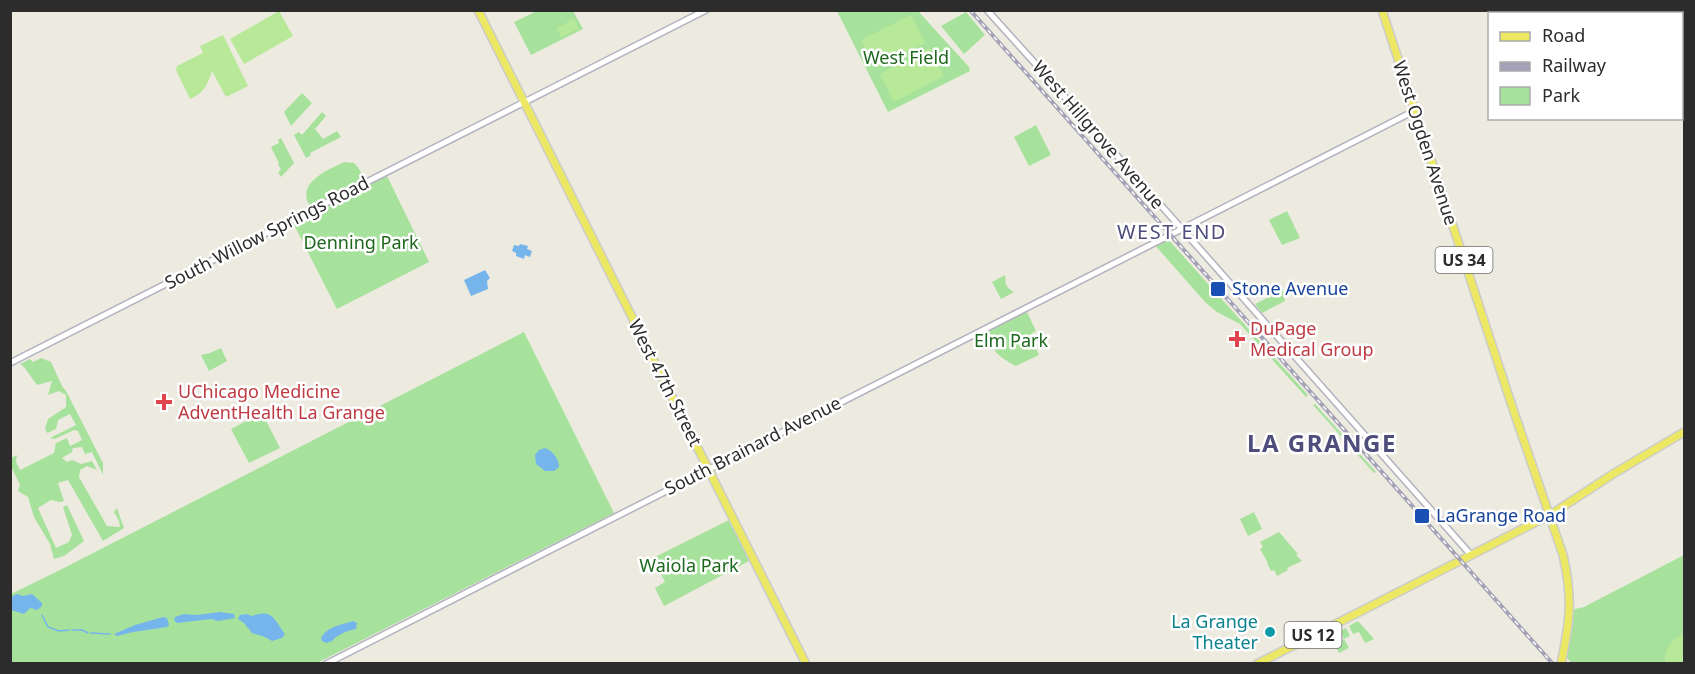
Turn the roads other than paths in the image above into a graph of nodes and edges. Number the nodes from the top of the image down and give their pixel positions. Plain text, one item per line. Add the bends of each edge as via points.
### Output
1 (478, 10) edge
2 (706, 10) edge
3 (987, 10) edge
4 (1382, 10) edge
5 (524, 103) junction
6 (1414, 111) junction
7 (1181, 229) junction
8 (10, 363) edge
9 (1684, 432) edge
10 (708, 469) junction
11 (1550, 515) junction
12 (1471, 555) junction
13 (326, 663) edge
14 (806, 663) edge
15 (1257, 663) edge
16 (1561, 663) edge

1 - 5 main road, West 47th Street
2 - 5 street, South Willow Springs Road
3 - 7 street, West Hillgrove Avenue
4 - 6 main road, West Ogden Avenue / US 34
5 - 8 street, South Willow Springs Road
5 - 10 main road, West 47th Street
6 - 7 street, South Brainard Avenue
6 - 11 main road, West Ogden Avenue / US 34
7 - 10 street, South Brainard Avenue
7 - 12 street, West Hillgrove Avenue
9 - 11 main road, US 12
10 - 13 street, South Brainard Avenue
10 - 14 main road, West 47th Street
11 - 12 main road, US 12
11 - 16 main road, US 34 via 1569,587 1570,617
12 - 15 main road, US 12

